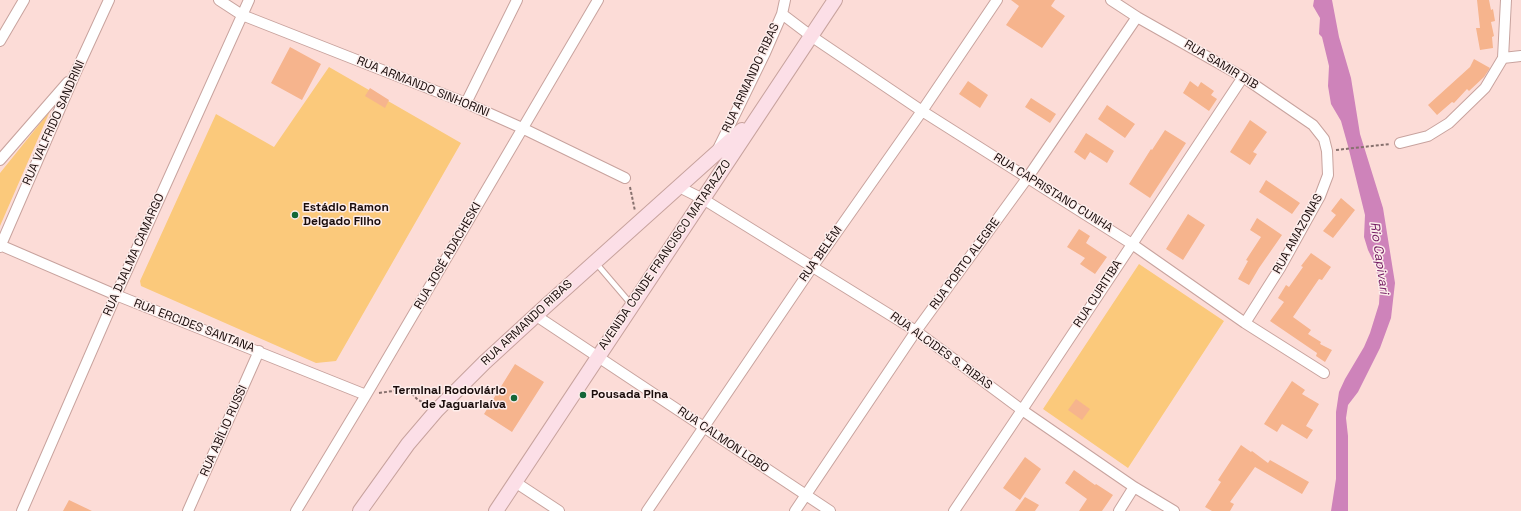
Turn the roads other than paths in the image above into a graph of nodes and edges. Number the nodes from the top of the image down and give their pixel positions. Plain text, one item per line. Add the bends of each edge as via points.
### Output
1 (24, 0) edge
2 (109, 0) edge
3 (220, 0) edge
4 (249, 0) edge
5 (598, 0) edge
6 (785, 0) edge
7 (835, 0) edge
8 (997, 0) edge
9 (1111, 0) edge
10 (1506, 0) edge
11 (513, 1) edge
12 (782, 14) junction
13 (242, 15) junction
14 (1137, 17) junction
15 (811, 36) junction
16 (0, 41) edge
17 (1521, 56) edge
18 (1503, 58) junction
19 (75, 74) junction
20 (1243, 77) junction
21 (466, 103) junction
22 (922, 111) junction
23 (758, 116) junction
24 (522, 128) junction
25 (1324, 139) joint
26 (1400, 142) dead end
27 (715, 154) junction
28 (0, 160) edge
29 (1028, 177) junction
30 (626, 178) road end
31 (679, 187) junction
32 (703, 199) junction
33 (1132, 244) junction
34 (0, 245) edge
35 (594, 262) junction
36 (812, 266) junction
37 (116, 295) junction
38 (632, 305) junction
39 (535, 315) junction
40 (1245, 322) junction
41 (916, 331) junction
42 (259, 351) junction
43 (597, 357) junction
44 (1324, 373) dead end
45 (366, 395) junction
46 (1022, 410) junction
47 (703, 427) junction
48 (515, 482) junction
49 (1134, 487) junction
50 (806, 495) junction
51 (22, 511) edge
52 (188, 511) edge
53 (296, 511) edge
54 (360, 511) edge
55 (496, 511) edge
56 (560, 511) edge
57 (647, 511) edge
58 (795, 511) edge
59 (830, 511) edge
60 (954, 511) edge
61 (1119, 511) edge
62 (1174, 511) edge

1 - 16 street
2 - 19 street, RUA VALFRIDO SANDRINI
3 - 13 street, RUA ARMANDO SINHORINI
4 - 13 street, RUA DJALMA CAMARGO
5 - 24 street, RUA JOSÉ ADACHESKI
6 - 12 street, RUA ARMANDO RIBAS
7 - 15 street, AVENIDA CONDE FRANCISCO MATARAZZO
8 - 22 street, RUA BELÉM
9 - 14 street, RUA SAMIR DIB
10 - 18 street
11 - 21 street
12 - 15 street, RUA CAPRISTANO CUNHA
12 - 27 street, RUA ARMANDO RIBAS
13 - 21 street, RUA ARMANDO SINHORINI
13 - 37 street, RUA DJALMA CAMARGO
14 - 20 street, RUA SAMIR DIB
14 - 29 street, RUA PORTO ALEGRE
15 - 22 street, RUA CAPRISTANO CUNHA
15 - 23 street, AVENIDA CONDE FRANCISCO MATARAZZO
17 - 18 street
18 - 26 street via 1485,88 1449,123 1428,136
19 - 28 street
19 - 34 street, RUA VALFRIDO SANDRINI
20 - 25 street, RUA SAMIR DIB via 1313,125
20 - 33 street, RUA CURITIBA
21 - 24 street, RUA ARMANDO SINHORINI
22 - 29 street, RUA CAPRISTANO CUNHA
22 - 36 street, RUA BELÉM
23 - 27 street, RUA ARMANDO RIBAS
23 - 32 street, AVENIDA CONDE FRANCISCO MATARAZZO
24 - 30 street, RUA ARMANDO SINHORINI
24 - 45 street, RUA JOSÉ ADACHESKI
25 - 40 street, RUA AMAZONAS via 1328,156 1328,175 1320,196 1280,268
27 - 31 street, RUA ARMANDO RIBAS
29 - 33 street, RUA CAPRISTANO CUNHA
29 - 41 street, RUA PORTO ALEGRE
31 - 32 street, RUA ALCIDES S. RIBAS
31 - 35 street, RUA ARMANDO RIBAS
32 - 36 street, RUA ALCIDES S. RIBAS
32 - 38 street, AVENIDA CONDE FRANCISCO MATARAZZO
33 - 40 street, RUA CAPRISTANO CUNHA
33 - 46 street, RUA CURITIBA
34 - 37 street, RUA ERCIDES SANTANA
35 - 38 lane
35 - 39 street, RUA ARMANDO RIBAS
36 - 41 street, RUA ALCIDES S. RIBAS
36 - 47 street, RUA BELÉM
37 - 42 street, RUA ERCIDES SANTANA
37 - 51 street, RUA DJALMA CAMARGO
38 - 43 street, AVENIDA CONDE FRANCISCO MATARAZZO
39 - 43 street, RUA CALMON LOBO
39 - 54 street, RUA ARMANDO RIBAS via 437,410 408,444
40 - 44 street, RUA CAPRISTANO CUNHA
41 - 46 street, RUA ALCIDES S. RIBAS
41 - 50 street, RUA PORTO ALEGRE
42 - 45 street, RUA ERCIDES SANTANA
42 - 52 street, RUA ABÍLIO RUSSI
43 - 47 street, RUA CALMON LOBO
43 - 48 street, AVENIDA CONDE FRANCISCO MATARAZZO
45 - 53 street, RUA JOSÉ ADACHESKI
46 - 49 street, RUA ALCIDES S. RIBAS
46 - 60 street, RUA CURITIBA
47 - 50 street, RUA CALMON LOBO
47 - 57 street, RUA BELÉM
48 - 55 street, AVENIDA CONDE FRANCISCO MATARAZZO
48 - 56 street
49 - 61 street
49 - 62 street, RUA ALCIDES S. RIBAS
50 - 58 street, RUA PORTO ALEGRE
50 - 59 street, RUA CALMON LOBO

